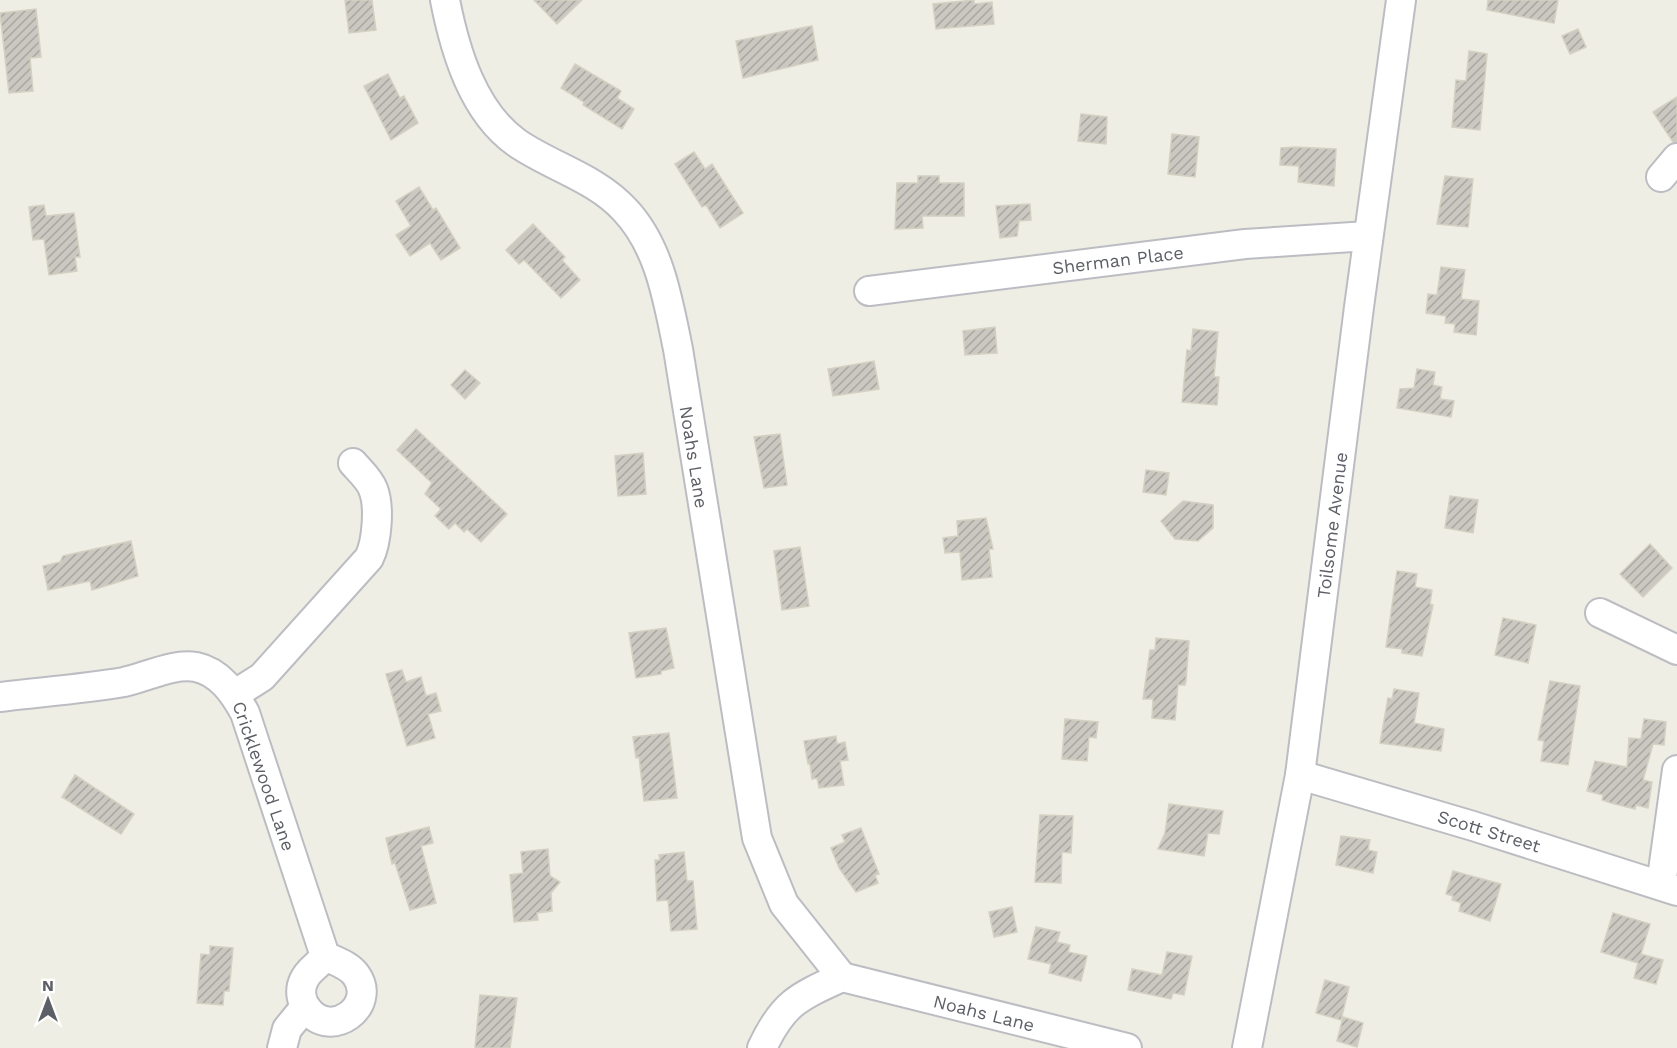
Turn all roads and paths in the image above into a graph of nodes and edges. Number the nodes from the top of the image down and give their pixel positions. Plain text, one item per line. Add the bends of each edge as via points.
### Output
1 (445, 0) edge
2 (1401, 0) edge
3 (1368, 236) junction
4 (869, 291) dead end
5 (352, 463) dead end
6 (1600, 613) dead end
7 (1677, 650) edge
8 (235, 694) junction
9 (0, 698) edge
10 (1677, 770) edge
11 (1300, 775) junction
12 (1669, 888) edge
13 (325, 956) junction
14 (842, 977) junction
15 (305, 1007) junction
16 (282, 1048) edge
17 (762, 1048) edge
18 (1126, 1048) edge
19 (1247, 1048) edge

1 - 14 street, Noahs Lane via 466,75 490,116 517,143 601,189 625,209 642,231 664,284 678,349 757,838 784,904
2 - 3 street, Toilsome Avenue
3 - 4 street, Sherman Place via 1245,244
3 - 11 street, Toilsome Avenue
5 - 8 street via 374,489 377,526 369,558 262,677
6 - 7 street
8 - 9 street, Cricklewood Lane via 212,672 195,667 171,668 125,682
8 - 13 street, Cricklewood Lane
10 - 12 street
11 - 12 street, Scott Street
11 - 19 street, Toilsome Avenue
13 - 15 street via 304,978
13 - 15 street via 356,975 361,984 359,1004 354,1012 337,1022 319,1019
14 - 17 street via 800,996 775,1021
14 - 18 street, Noahs Lane
15 - 16 street via 287,1029

